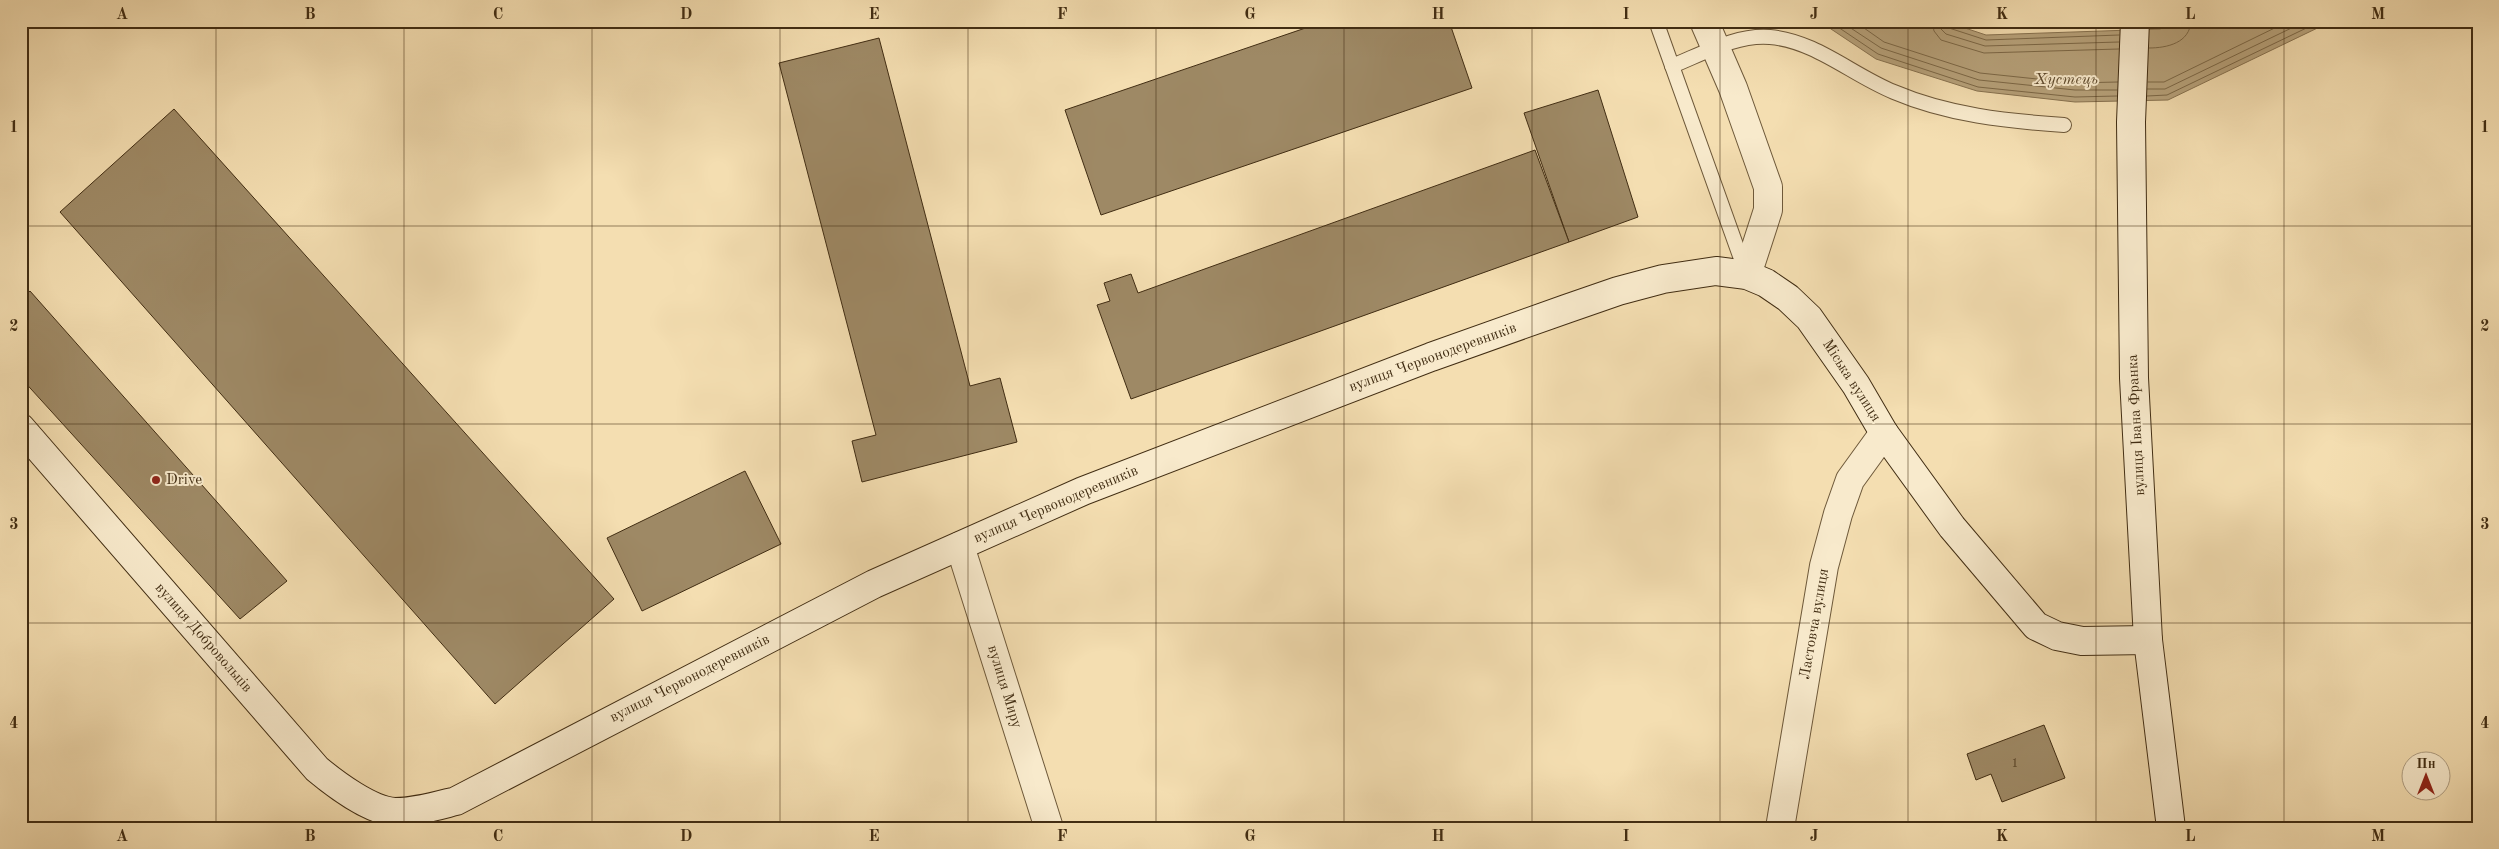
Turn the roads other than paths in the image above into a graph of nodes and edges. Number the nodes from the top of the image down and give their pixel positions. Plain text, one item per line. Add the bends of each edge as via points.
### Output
1 (1656, 21) edge
2 (1694, 21) edge
3 (1704, 21) edge
4 (2135, 21) edge
5 (1716, 49) junction
6 (1672, 66) junction
7 (2064, 125) dead end
8 (1747, 275) junction
9 (21, 428) edge
10 (1884, 433) junction
11 (960, 546) junction
12 (2148, 640) junction
13 (393, 820) edge
14 (1049, 828) edge
15 (1780, 828) edge
16 (2172, 828) edge

1 - 6 lane
2 - 5 lane
3 - 5 main road
4 - 12 main road, вулиця Івана Франка via 2131,122 2134,378
5 - 6 lane
5 - 7 lane via 1746,38 1794,41 1893,92 1924,104 2005,121
5 - 8 main road via 1768,187 1768,210
6 - 8 lane
8 - 10 main road, Міська вулиця via 1788,298 1810,318
8 - 11 main road, вулиця Червонодеревників via 1707,272 1618,291 1431,357 1101,484
9 - 13 main road, вулиця Добровольців via 317,770
10 - 12 main road, Міська вулиця via 1952,527 2036,626 2058,636 2082,641
10 - 15 main road, Ластовча вулиця via 1850,480 1824,566
11 - 13 main road, вулиця Червонодеревників via 824,610 456,801
11 - 14 main road, вулиця Миру
12 - 16 main road, вулиця Івана Франка

